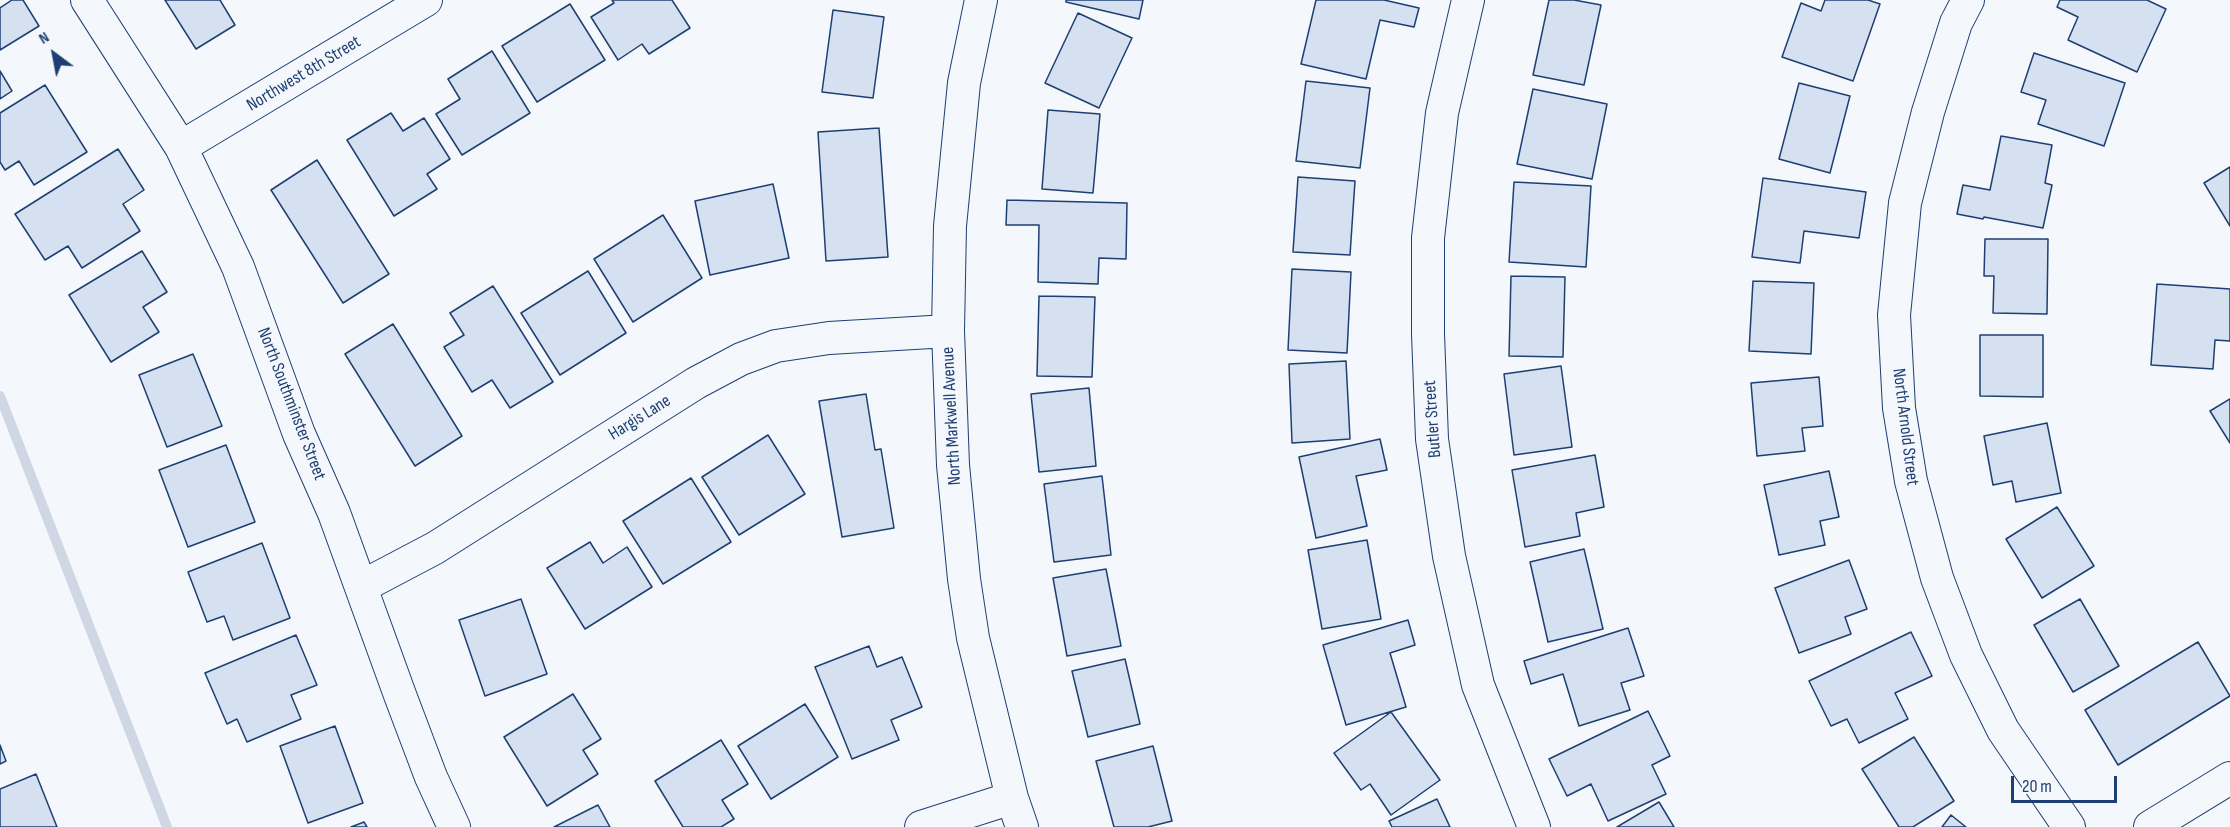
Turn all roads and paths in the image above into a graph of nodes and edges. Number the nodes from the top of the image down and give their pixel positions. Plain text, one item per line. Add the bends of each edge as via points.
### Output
1 (87, 0) edge
2 (426, 0) edge
3 (981, 0) edge
4 (1468, 0) edge
5 (1968, 0) edge
6 (182, 147) junction
7 (948, 331) junction
8 (361, 587) junction
9 (2230, 778) edge
10 (1017, 813) edge
11 (454, 827) edge
12 (921, 827) edge
13 (1534, 827) edge
14 (2069, 827) edge
15 (2150, 827) edge

1 - 6 street, North Southminster Street
2 - 6 street, Northwest 8th Street
3 - 7 street, North Markwell Avenue via 964,83 950,226
4 - 13 street, Butler Street via 1442,113 1428,238 1432,439 1449,556 1479,685
5 - 14 street, North Arnold Street via 1956,23 1928,112 1905,203 1894,315 1899,408 1911,481 1934,567 1966,655 2003,730
6 - 8 street, North Southminster Street via 238,267
7 - 8 street, Hargis Lane via 829,338 776,346 741,359 696,383 435,548
7 - 10 street, North Markwell Avenue via 953,465 964,579 974,638
8 - 11 street, North Southminster Street via 431,777
9 - 15 street
10 - 12 street

